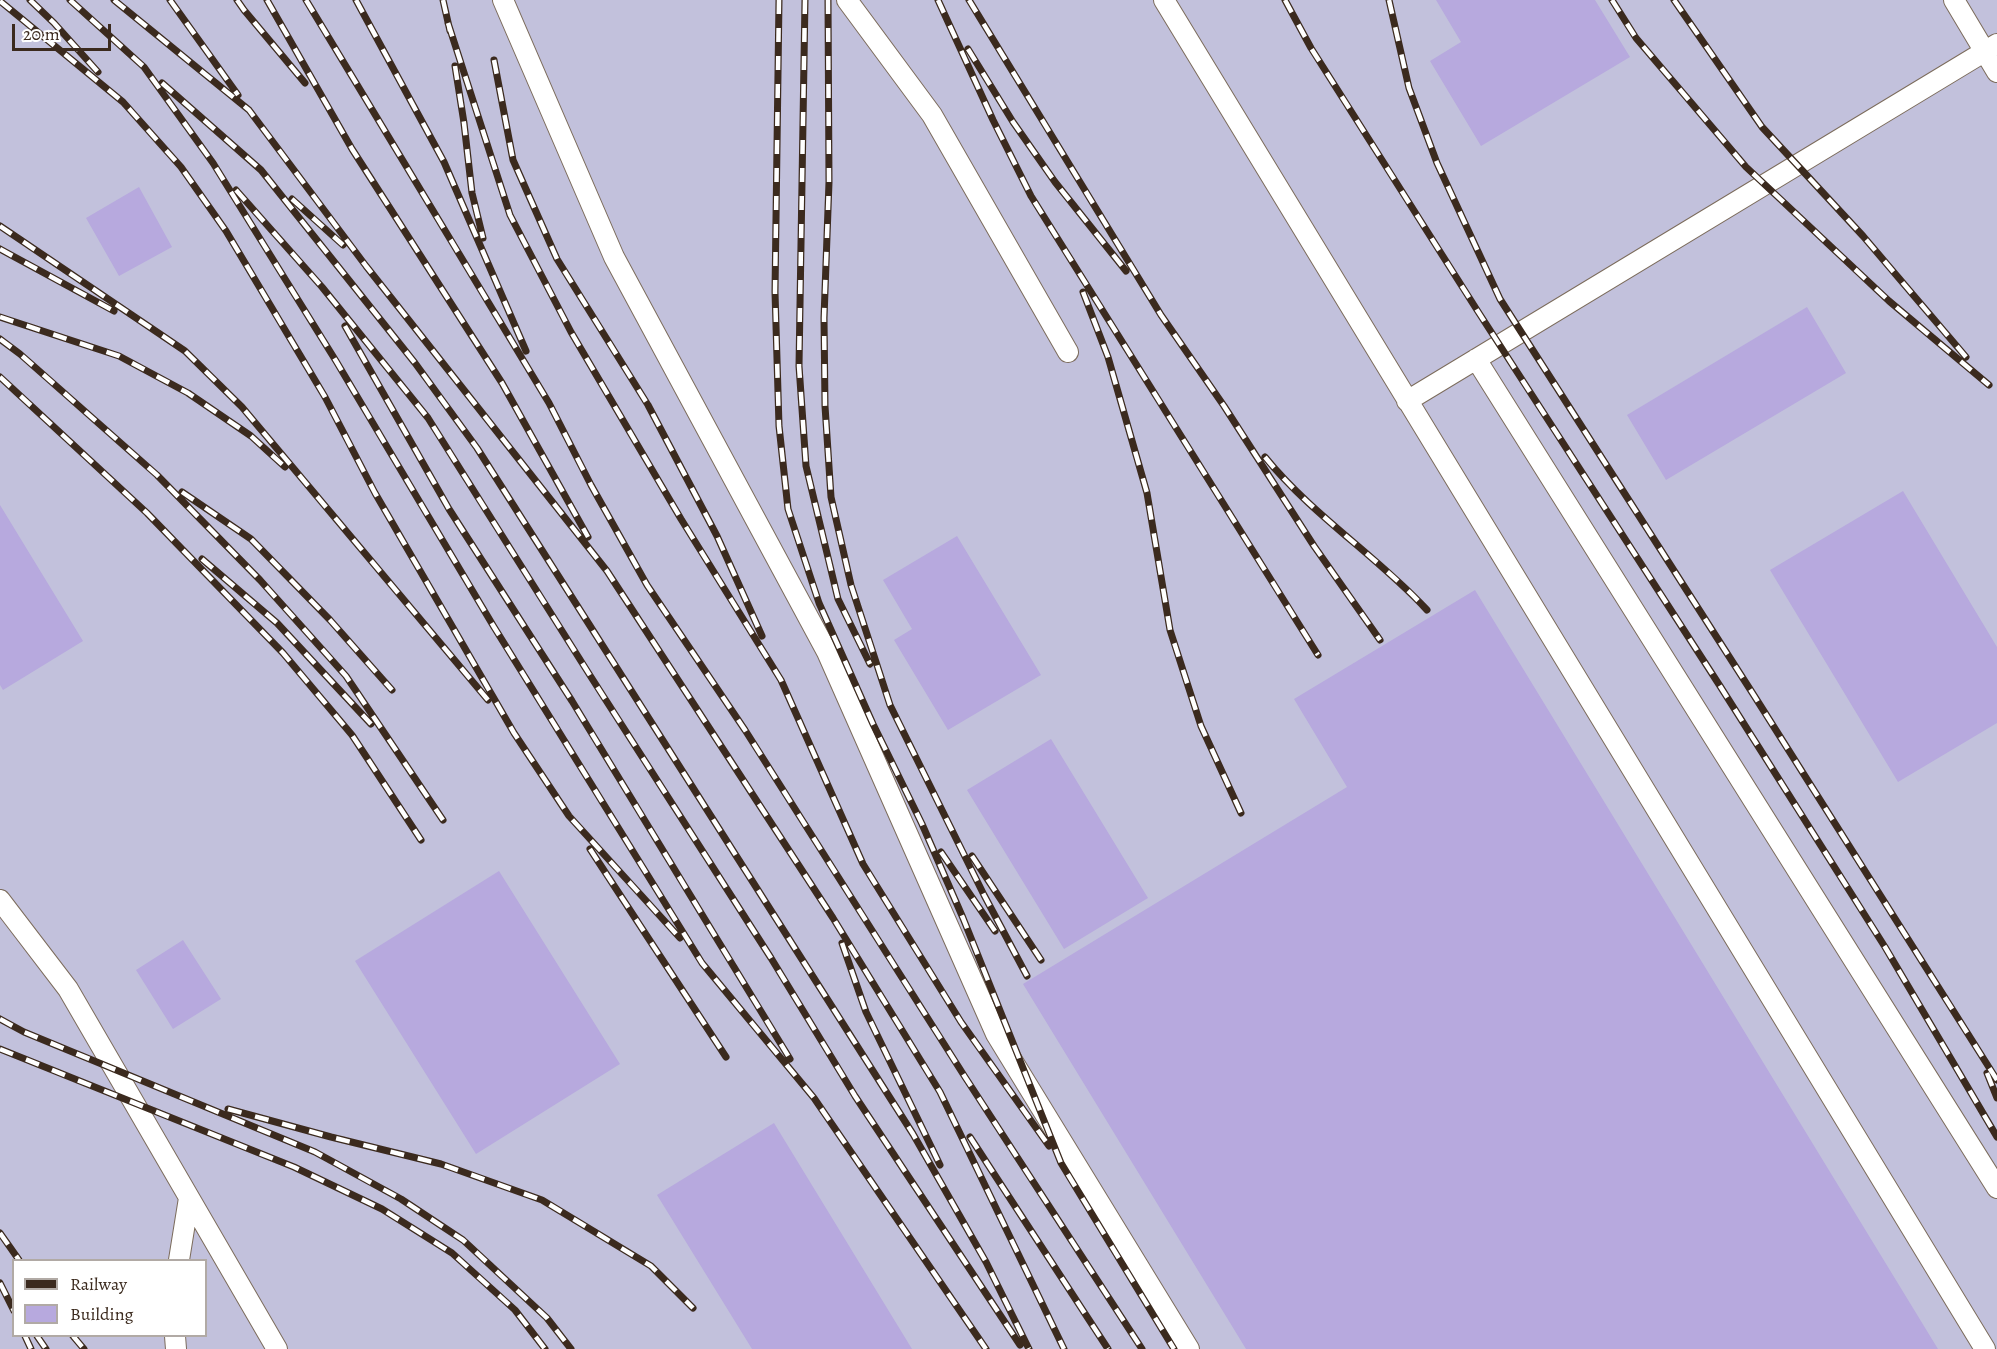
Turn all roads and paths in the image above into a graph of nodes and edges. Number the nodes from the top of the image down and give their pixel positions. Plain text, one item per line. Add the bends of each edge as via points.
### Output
1 (503, 0) edge
2 (847, 0) edge
3 (1164, 0) edge
4 (1954, 0) edge
5 (1991, 47) edge
6 (1997, 72) edge
7 (1068, 352) dead end
8 (1476, 359) junction
9 (1407, 400) junction
10 (0, 900) edge
11 (1997, 1188) edge
12 (189, 1198) junction
13 (179, 1259) edge
14 (277, 1349) edge
15 (1189, 1349) edge
16 (1986, 1349) edge

1 - 15 lane via 614,257 826,652 996,1034
2 - 7 lane via 932,115
3 - 9 lane
4 - 5 lane
5 - 6 lane
5 - 8 lane
8 - 9 lane
8 - 11 lane
9 - 16 lane
10 - 12 lane via 68,989
12 - 13 lane
12 - 14 lane

